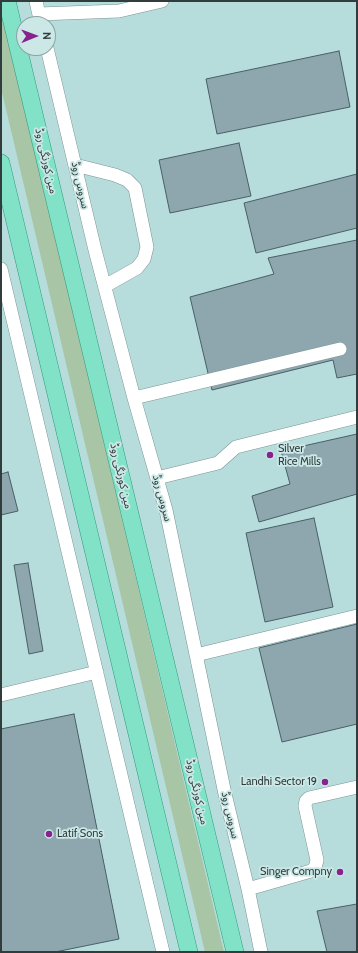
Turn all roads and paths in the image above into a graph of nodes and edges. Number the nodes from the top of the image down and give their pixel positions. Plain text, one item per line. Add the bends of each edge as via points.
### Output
1 (7, 1) edge
2 (36, 1) edge
3 (162, 1) edge
4 (39, 16) edge
5 (56, 17) edge
6 (49, 56) edge
7 (1, 163) edge
8 (75, 165) junction
9 (1, 269) edge
10 (105, 286) junction
11 (340, 349) dead end
12 (134, 398) junction
13 (357, 417) edge
14 (157, 478) junction
15 (357, 616) edge
16 (196, 655) junction
17 (97, 672) junction
18 (1, 695) edge
19 (357, 787) edge
20 (248, 889) junction
21 (163, 952) edge
22 (189, 952) edge
23 (235, 952) edge
24 (261, 952) edge

1 - 23 main road, مین کورنگی روڈ
2 - 4 street
3 - 5 street via 119,10
6 - 8 street, سروس روڈ
7 - 22 main road
8 - 10 street, سروس روڈ
8 - 10 street via 115,175 127,180 135,188 147,247 144,259 137,268
9 - 17 street
10 - 12 street, سروس روڈ
11 - 12 street
12 - 14 street, سروس روڈ
13 - 14 street via 236,447 218,463
14 - 16 street, سروس روڈ
15 - 16 street
16 - 20 street, سروس روڈ
17 - 18 street
17 - 21 street
19 - 20 street via 309,798 306,801 317,860 315,868
20 - 24 street, سروس روڈ

